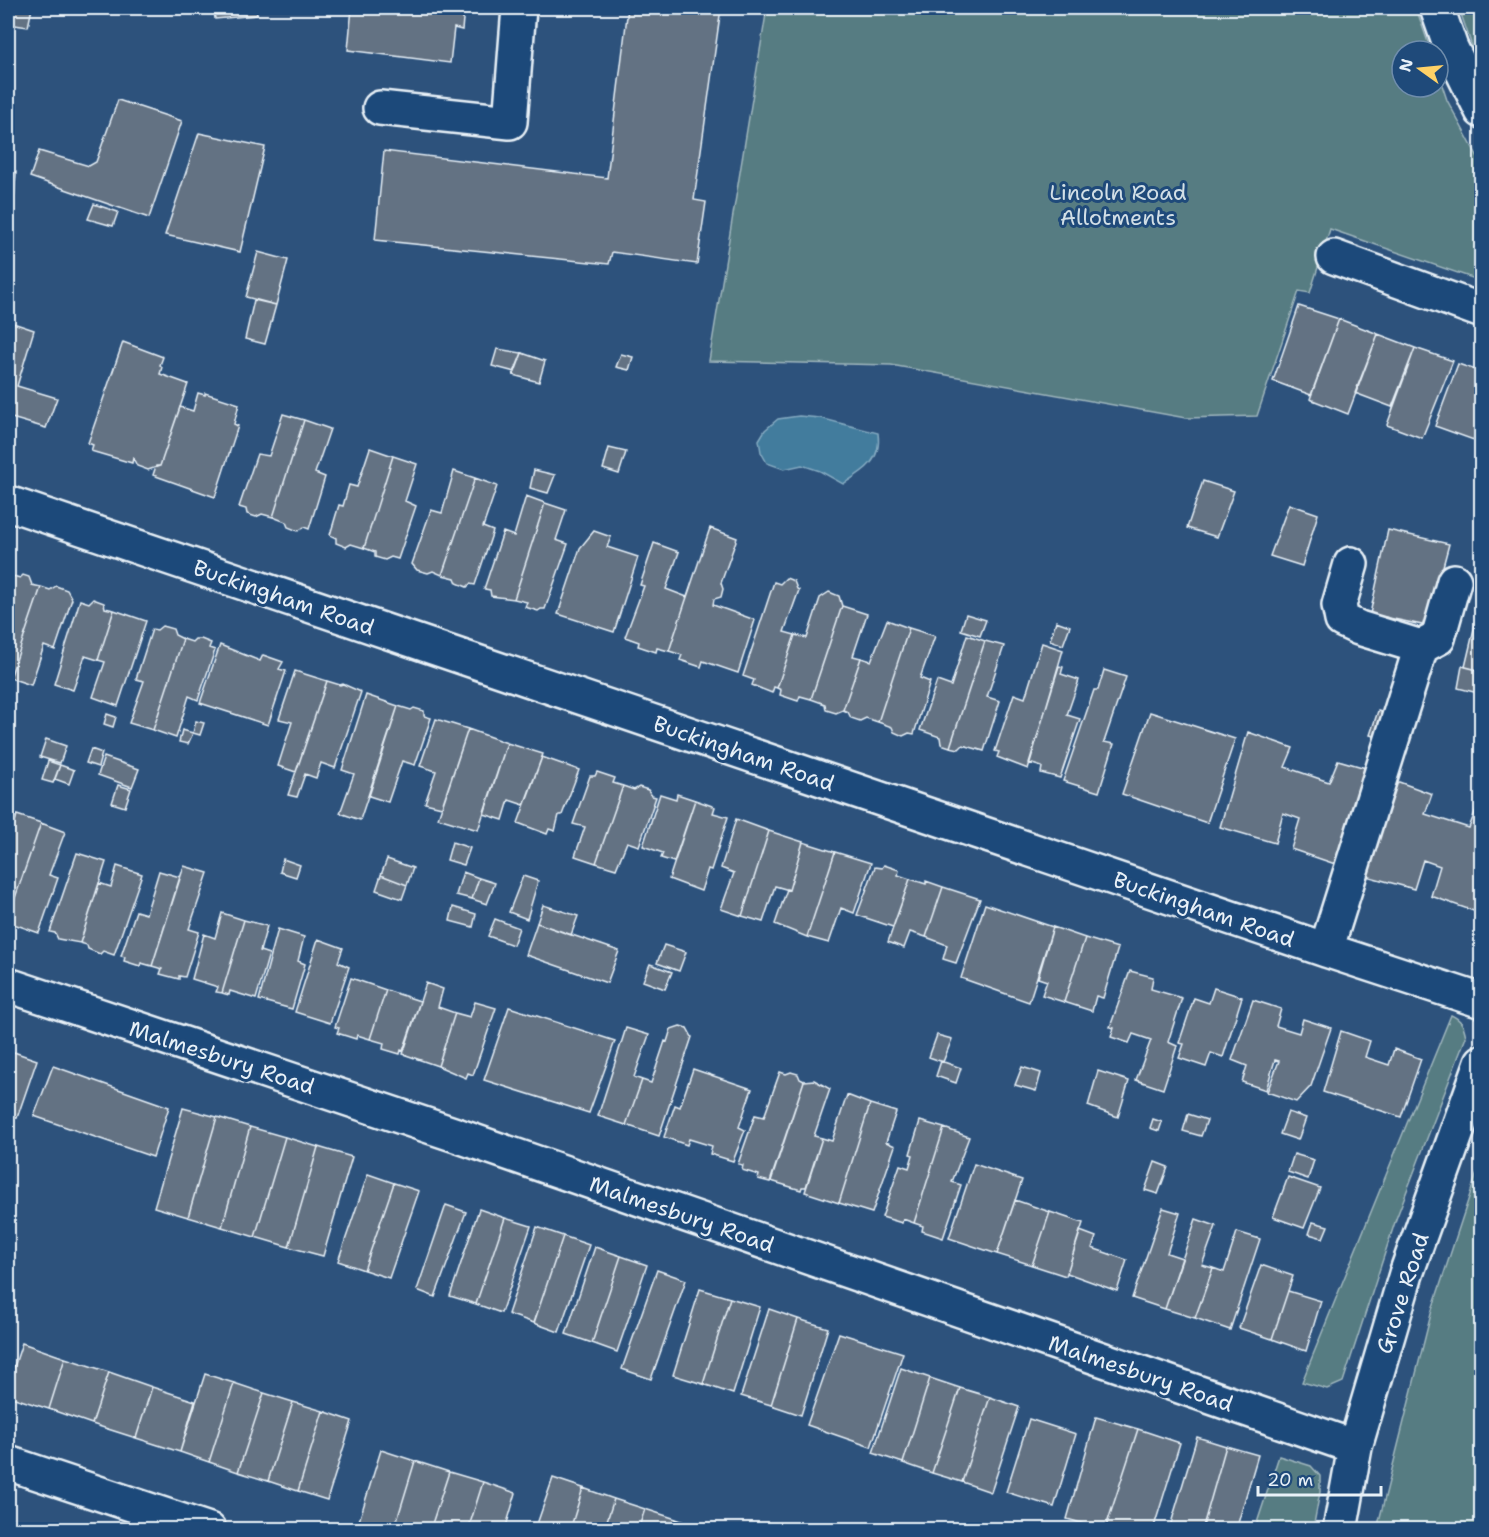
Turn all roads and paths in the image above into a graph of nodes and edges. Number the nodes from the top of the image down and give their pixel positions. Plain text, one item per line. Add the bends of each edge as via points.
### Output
1 (519, 8) edge
2 (1437, 8) edge
3 (380, 108) dead end
4 (1482, 111) edge
5 (1334, 257) dead end
6 (1482, 311) edge
7 (8, 503) edge
8 (1351, 564) dead end
9 (1454, 581) dead end
10 (1421, 647) junction
11 (1326, 950) junction
12 (8, 985) edge
13 (1482, 1001) edge
14 (1482, 1062) edge
15 (1355, 1447) junction
16 (8, 1462) edge
17 (209, 1530) edge
18 (1340, 1530) edge

1 - 3 street via 510,122
2 - 4 street via 1451,48
5 - 6 street
7 - 11 street, Buckingham Road
8 - 10 street via 1339,605 1342,620
9 - 10 street via 1438,638
10 - 11 street
11 - 13 street, Buckingham Road
12 - 15 street, Malmesbury Road via 459,1136
14 - 15 street, Grove Road via 1406,1274
15 - 18 street, Grove Road
16 - 17 street

